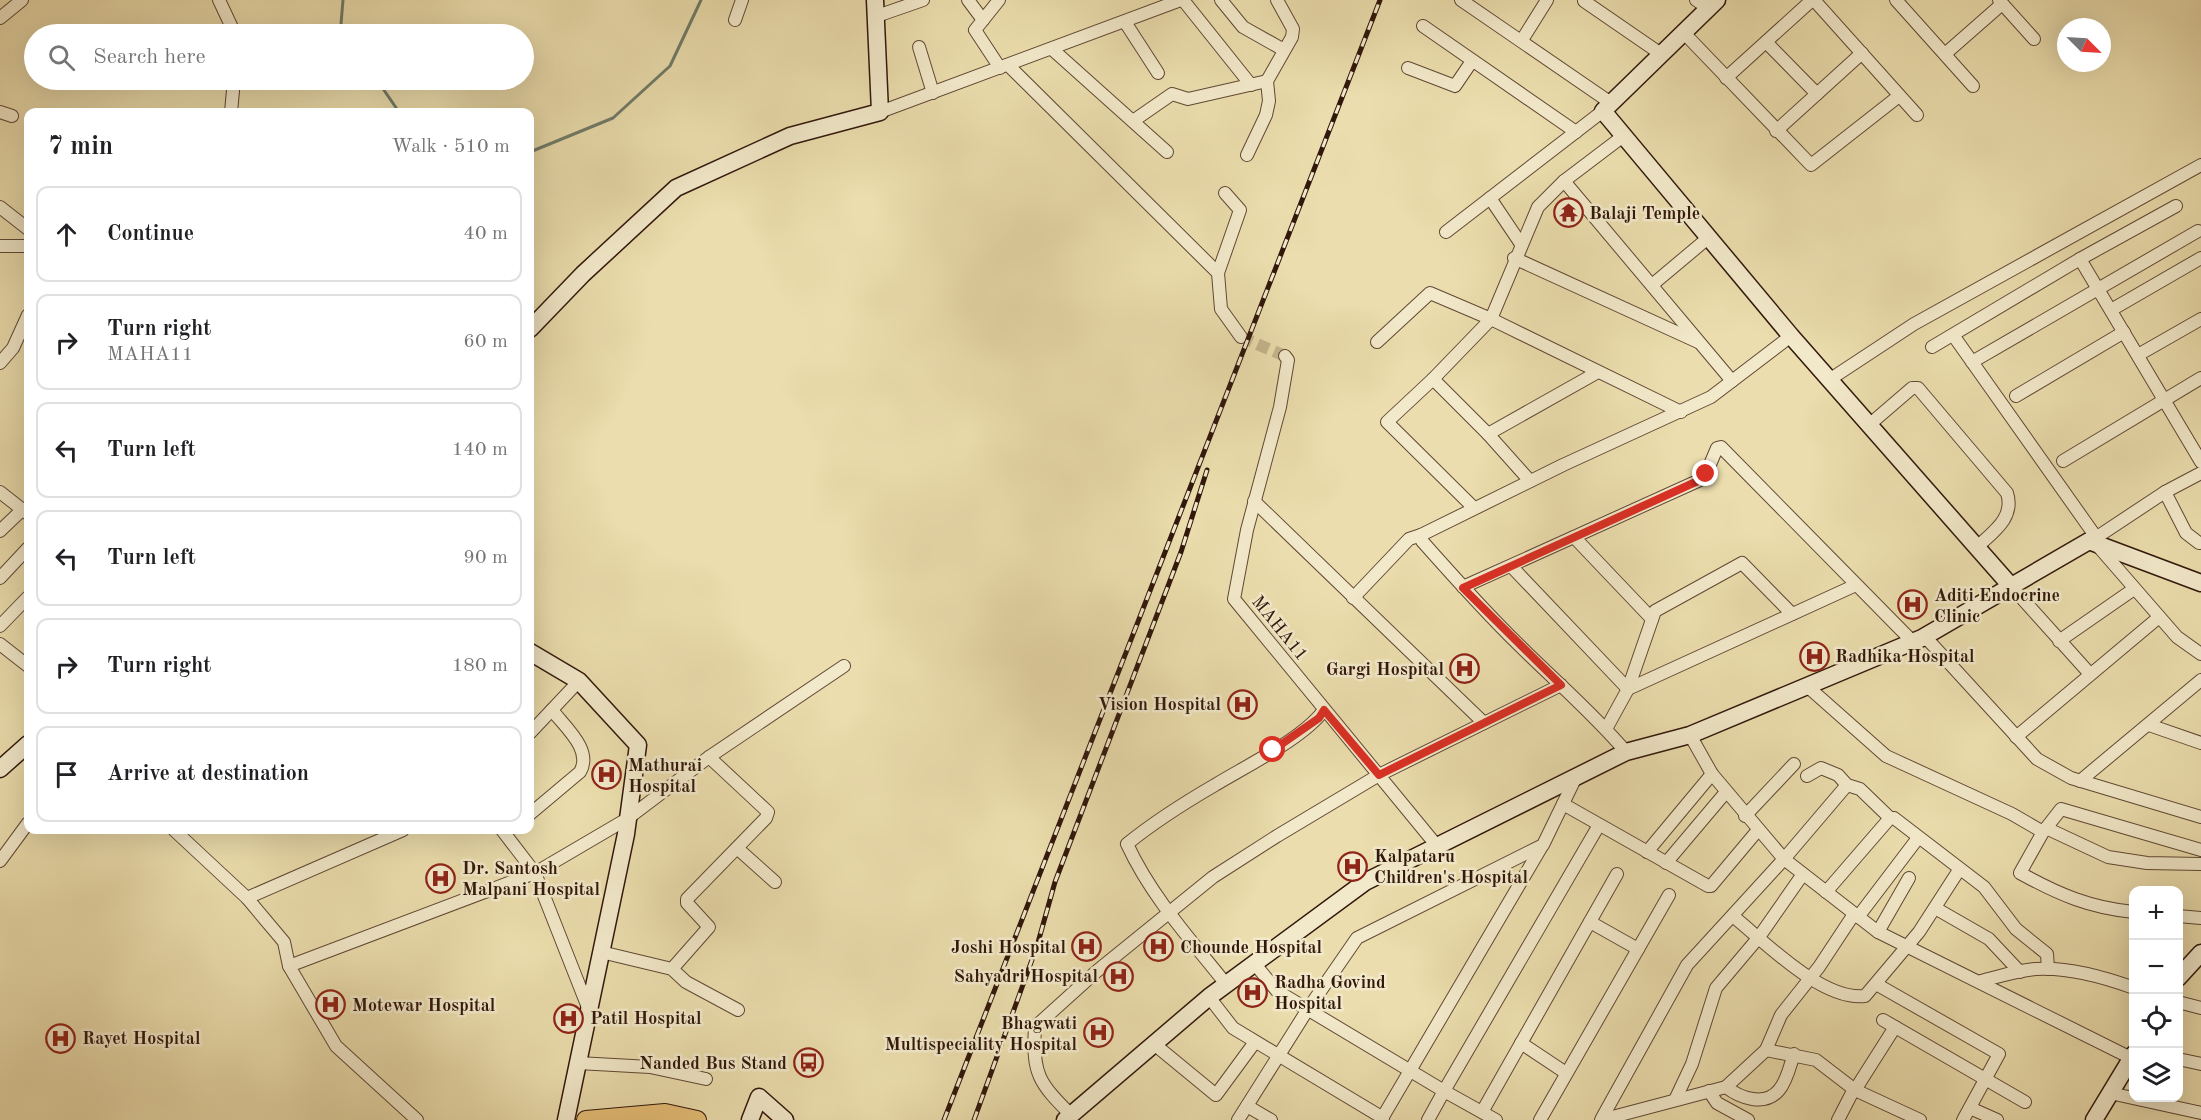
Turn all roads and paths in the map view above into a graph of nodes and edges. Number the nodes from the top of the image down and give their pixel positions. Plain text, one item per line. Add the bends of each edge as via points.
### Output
1 (22, 0) edge
2 (219, 0) edge
3 (742, 0) edge
4 (923, 0) edge
5 (968, 0) edge
6 (999, 0) edge
7 (1182, 0) edge
8 (1221, 0) edge
9 (1277, 0) edge
10 (1461, 0) edge
11 (1547, 0) edge
12 (1813, 0) edge
13 (1896, 0) edge
14 (1584, 1) edge
15 (2000, 2) edge
16 (1707, 3) edge
17 (876, 8) edge
18 (0, 18) edge
19 (735, 20) dead end
20 (983, 20) junction
21 (1125, 22) junction
22 (230, 24) edge
23 (1423, 26) dead end
24 (1683, 32) junction
25 (2034, 39) dead end
26 (1522, 40) junction
27 (1766, 42) junction
28 (919, 47) dead end
29 (1052, 49) junction
30 (1284, 50) junction
31 (1862, 53) junction
32 (1661, 54) junction
33 (1944, 54) junction
34 (1472, 61) junction
35 (1004, 67) junction
36 (1408, 68) dead end
37 (1158, 73) dead end
38 (1726, 78) junction
39 (1267, 81) junction
40 (1251, 84) junction
41 (1973, 86) dead end
42 (233, 90) edge
43 (933, 93) junction
44 (1817, 94) junction
45 (1899, 96) junction
46 (1607, 107) junction
47 (231, 108) edge
48 (0, 112) edge
49 (880, 112) junction
50 (1917, 115) dead end
51 (12, 117) dead end
52 (1132, 121) junction
53 (1776, 130) junction
54 (1576, 132) junction
55 (1622, 136) junction
56 (1167, 152) dead end
57 (1247, 155) dead end
58 (2201, 165) edge
59 (1564, 181) junction
60 (1225, 193) dead end
61 (1490, 198) junction
62 (2176, 206) dead end
63 (0, 207) edge
64 (24, 226) edge
65 (2198, 231) dead end
66 (1446, 232) dead end
67 (1708, 238) junction
68 (2060, 243) junction
69 (1521, 244) junction
70 (0, 246) edge
71 (24, 246) edge
72 (1514, 258) junction
73 (2201, 258) edge
74 (2076, 261) junction
75 (1218, 273) junction
76 (1652, 285) junction
77 (2098, 288) junction
78 (2111, 310) junction
79 (1491, 319) junction
80 (2201, 319) edge
81 (24, 324) edge
82 (534, 325) edge
83 (2124, 332) junction
84 (1953, 335) junction
85 (1791, 336) junction
86 (1241, 338) tunnel mouth
87 (1377, 342) dead end
88 (1701, 344) junction
89 (1932, 347) dead end
90 (2138, 355) junction
91 (1285, 356) dead end
92 (1972, 362) junction
93 (0, 363) edge
94 (1598, 372) junction
95 (2201, 378) edge
96 (1433, 379) junction
97 (1829, 380) junction
98 (1732, 381) junction
99 (2016, 396) dead end
100 (2165, 401) junction
101 (1681, 412) junction
102 (1869, 425) junction
103 (1488, 434) junction
104 (2063, 461) dead end
105 (2201, 462) edge
106 (2201, 473) edge
107 (1530, 481) junction
108 (0, 492) edge
109 (2165, 492) junction
110 (1254, 501) junction
111 (1474, 508) junction
112 (24, 510) edge
113 (24, 513) edge
114 (0, 531) edge
115 (1421, 535) junction
116 (1574, 537) junction
117 (2094, 540) junction
118 (2199, 543) dead end
119 (1976, 548) junction
120 (24, 552) edge
121 (1511, 566) junction
122 (0, 578) edge
123 (2201, 583) edge
124 (1856, 585) junction
125 (2010, 585) junction
126 (1463, 588) junction
127 (2134, 589) junction
128 (1353, 598) junction
129 (24, 601) edge
130 (1792, 614) junction
131 (2158, 618) junction
132 (1652, 619) junction
133 (0, 626) edge
134 (1918, 640) junction
135 (2059, 641) junction
136 (0, 644) edge
137 (534, 654) edge
138 (2201, 654) edge
139 (24, 663) edge
140 (844, 666) dead end
141 (2090, 675) junction
142 (2201, 680) edge
143 (579, 681) junction
144 (1561, 685) junction
145 (1807, 686) junction
146 (1628, 689) junction
147 (552, 710) junction
148 (1324, 710) junction
149 (1484, 723) junction
150 (2149, 724) junction
151 (534, 729) edge
152 (1606, 729) junction
153 (1690, 735) junction
154 (2016, 737) junction
155 (2201, 743) edge
156 (24, 748) edge
157 (1626, 752) junction
158 (709, 757) junction
159 (1794, 764) dead end
160 (0, 769) edge
161 (1712, 774) junction
162 (1379, 775) junction
163 (1806, 776) dead end
164 (1576, 777) junction
165 (2080, 781) junction
166 (1847, 785) junction
167 (1726, 792) junction
168 (1563, 804) junction
169 (534, 811) edge
170 (1745, 816) junction
171 (2201, 817) edge
172 (1890, 818) junction
173 (627, 819) junction
174 (1599, 825) junction
175 (24, 828) edge
176 (1758, 830) junction
177 (2045, 830) junction
178 (182, 834) edge
179 (383, 834) edge
180 (508, 834) edge
181 (1918, 838) junction
182 (1543, 845) junction
183 (1437, 846) junction
184 (737, 848) junction
185 (2201, 850) edge
186 (1647, 852) junction
187 (1784, 859) junction
188 (0, 861) edge
189 (1666, 863) junction
190 (2201, 864) edge
191 (1959, 870) junction
192 (535, 873) junction
193 (1617, 874) dead end
194 (1803, 874) junction
195 (1909, 878) dead end
196 (775, 882) dead end
197 (1826, 892) junction
198 (1669, 895) dead end
199 (247, 898) junction
200 (1935, 908) junction
201 (2129, 912) edge
202 (1170, 913) junction
203 (1856, 916) junction
204 (2183, 916) edge
205 (1734, 917) junction
206 (2201, 918) edge
207 (1590, 922) junction
208 (1878, 932) junction
209 (1759, 937) junction
210 (1906, 948) junction
211 (1638, 950) junction
212 (601, 952) junction
213 (2199, 958) edge
214 (1254, 963) junction
215 (289, 966) junction
216 (672, 969) junction
217 (2048, 969) junction
218 (2020, 972) junction
219 (2183, 973) edge
220 (1810, 979) junction
221 (1981, 981) junction
222 (1226, 984) junction
223 (1876, 984) junction
224 (2129, 987) edge
225 (1209, 997) junction
226 (2183, 1003) edge
227 (2201, 1008) edge
228 (1308, 1009) junction
229 (589, 1010) junction
230 (738, 1010) dead end
231 (1883, 1020) dead end
232 (1895, 1027) junction
233 (1255, 1042) junction
234 (1521, 1043) junction
235 (1154, 1044) junction
236 (1766, 1050) junction
237 (1794, 1054) junction
238 (2129, 1055) edge
239 (1278, 1057) junction
240 (2183, 1060) edge
241 (2129, 1061) edge
242 (578, 1063) junction
243 (2201, 1065) edge
244 (1411, 1071) junction
245 (1566, 1073) junction
246 (1987, 1078) junction
247 (706, 1079) dead end
248 (1726, 1087) junction
249 (1854, 1089) junction
250 (1444, 1091) junction
251 (1709, 1091) junction
252 (2110, 1093) junction
253 (1675, 1100) junction
254 (2025, 1102) dead end
255 (1247, 1106) junction
256 (1970, 1108) junction
257 (1482, 1112) junction
258 (2201, 1113) edge
259 (1068, 1118) edge
260 (1382, 1119) edge
261 (1601, 1119) edge
262 (417, 1120) edge
263 (566, 1120) edge
264 (586, 1120) edge
265 (697, 1120) edge
266 (750, 1120) edge
267 (785, 1120) edge
268 (1238, 1120) edge
269 (1271, 1120) edge
270 (1428, 1120) edge
271 (1496, 1120) edge
272 (1540, 1120) edge
273 (1748, 1120) edge
274 (1838, 1120) edge
275 (1920, 1120) edge
276 (1963, 1120) edge
277 (1997, 1120) edge
278 (2094, 1120) edge

1 - 18 street
2 - 22 street
3 - 19 street
4 - 17 street
5 - 20 street
6 - 20 street
7 - 21 street
7 - 40 street
8 - 30 street via 1243,27
9 - 30 street via 1293,29
10 - 26 street
11 - 26 street
12 - 27 street
12 - 31 street
13 - 33 street
14 - 32 street
15 - 25 street
15 - 33 street
16 - 24 street
17 - 49 street
20 - 35 street via 975,30
21 - 29 street
21 - 37 street
23 - 34 street
24 - 32 street
24 - 38 street
26 - 46 street
27 - 38 street
27 - 44 street
28 - 43 street
29 - 35 street
29 - 52 street
30 - 39 street
31 - 44 street
31 - 45 street
32 - 46 street
33 - 41 street
34 - 36 street via 1455,86
34 - 54 street
35 - 43 street
35 - 75 street
38 - 53 street
39 - 40 street
39 - 57 street via 1266,115
40 - 52 street via 1188,99 1172,94
42 - 47 street
43 - 49 street
44 - 53 street
45 - 50 street
45 - 53 street via 1814,165
46 - 54 street
46 - 55 street
48 - 51 street
49 - 82 street via 790,136 676,188
52 - 56 street
54 - 61 street
55 - 59 street
55 - 67 street
58 - 68 street
59 - 69 street via 1538,207
59 - 76 street
60 - 75 street via 1240,210
61 - 66 street
61 - 69 street
62 - 74 street
63 - 64 street
65 - 77 street
67 - 76 street
67 - 85 street
68 - 74 street
68 - 97 street via 1914,324
69 - 72 street
70 - 71 street
72 - 79 street
72 - 88 street
73 - 78 street
74 - 77 street
74 - 84 street
75 - 86 street via 1221,309
76 - 88 street
77 - 78 street
77 - 92 street
78 - 83 street
79 - 87 street via 1430,293
79 - 94 street
79 - 96 street
80 - 90 street
81 - 93 street via 13,348
83 - 90 street
83 - 99 street
84 - 89 street
84 - 92 street
85 - 97 street
85 - 98 street
88 - 98 street
90 - 100 street
91 - 110 street, MAHA11 via 1288,360 1284,388
92 - 117 street
94 - 101 street
94 - 103 street
95 - 100 street
96 - 103 street
96 - 111 street via 1388,422
97 - 102 street
98 - 101 street
100 - 104 street
100 - 105 street
101 - 107 street
102 - 119 street
102 - 119 street via 1915,387 1999,480 2010,503 2006,518
103 - 107 street
106 - 109 street
107 - 111 street
108 - 112 street
109 - 117 street
109 - 118 street via 2186,533
110 - 128 street
110 - 148 street, MAHA11 via 1234,599
111 - 115 street
113 - 114 street
115 - 126 street
115 - 128 street via 1409,539
116 - 121 street
116 - 124 street via 1700,480 1721,447
116 - 132 street
117 - 123 street
117 - 125 street
117 - 127 street
119 - 125 street
120 - 122 street
121 - 126 street
121 - 146 street
124 - 130 street
124 - 134 street
125 - 134 street
125 - 135 street
126 - 144 street
127 - 131 street
127 - 135 street
128 - 149 street
129 - 133 street
130 - 132 street via 1742,563 1655,611
130 - 146 street
131 - 138 street via 2176,637
131 - 141 street
132 - 146 street
134 - 145 street
134 - 154 street via 1929,642
135 - 141 street
136 - 139 street
137 - 143 street
140 - 158 street
141 - 154 street
142 - 150 street
143 - 147 street
143 - 173 street via 638,745
144 - 149 street
144 - 152 street
145 - 153 street
145 - 177 street via 1886,756
146 - 152 street
147 - 151 street
147 - 169 street via 583,750 584,765
148 - 162 street, MAHA11
148 - 202 street via 1290,739 1127,844 1139,871
149 - 162 street
150 - 155 street
150 - 165 street
152 - 157 street
153 - 157 street
153 - 161 street
154 - 165 street via 2037,759
156 - 160 street
157 - 164 street
158 - 173 street
158 - 184 street via 767,810 766,818
159 - 170 street
161 - 167 street
161 - 186 street
162 - 183 street, MAHA11
162 - 202 street via 1213,877
163 - 166 street via 1821,768 1838,775
164 - 168 street
164 - 183 street
165 - 171 street
166 - 172 street via 1860,789
166 - 187 street
167 - 170 street
167 - 189 street
168 - 174 street
168 - 182 street
170 - 176 street
172 - 181 street
172 - 197 street
173 - 192 street
173 - 212 street
174 - 186 street
174 - 250 street
175 - 188 street
176 - 187 street
176 - 189 street via 1711,886
177 - 185 street via 2061,809
177 - 190 street via 2108,857 2147,863
177 - 201 street via 2020,873 2061,896
178 - 199 street
179 - 199 street
180 - 192 street
181 - 191 street
181 - 203 street
182 - 228 street via 1357,938
182 - 244 street
183 - 214 street via 1365,882
184 - 196 street
184 - 216 street via 687,899 709,927
186 - 189 street
187 - 194 street
187 - 205 street
191 - 200 street
191 - 217 street via 1990,893 2016,929 2047,954
192 - 215 street
192 - 229 street
193 - 207 street
194 - 197 street
194 - 209 street
195 - 208 street
197 - 203 street
198 - 211 street
199 - 215 street via 284,942
200 - 210 street
200 - 218 street via 1989,939
202 - 222 street
202 - 259 street via 1035,1027 1036,1073
203 - 208 street
203 - 220 street
204 - 206 street
205 - 209 street
205 - 261 street via 1687,965
207 - 211 street
207 - 234 street
208 - 210 street
209 - 220 street
209 - 253 street via 1716,988 1692,1064
210 - 221 street
210 - 223 street
211 - 245 street
212 - 216 street
212 - 229 street
213 - 219 street
214 - 222 street
214 - 228 street via 1277,991
215 - 262 street via 336,1046
216 - 230 street via 686,982
217 - 218 street
217 - 224 street
218 - 221 street
220 - 223 street via 1858,997
220 - 236 street via 1781,1015
221 - 238 street
222 - 225 street
223 - 246 street via 1999,1053
225 - 233 street via 1233,1028
225 - 235 street
226 - 227 street
228 - 239 street
228 - 244 street
229 - 242 street
231 - 232 street
232 - 246 street
232 - 249 street
233 - 235 street via 1216,1095
233 - 239 street
234 - 245 street
234 - 257 street
235 - 259 street
236 - 237 street
236 - 248 street
237 - 248 street via 1782,1084 1772,1096 1751,1099
237 - 249 street via 1826,1066
239 - 255 street
239 - 260 street
240 - 243 street
241 - 252 street
242 - 247 street via 650,1066
242 - 263 street
244 - 250 street
244 - 260 street
245 - 272 street
246 - 254 street
246 - 256 street
248 - 251 street
249 - 274 street
249 - 275 street
250 - 257 street
250 - 270 street
251 - 253 street
251 - 273 street via 1717,1103
252 - 258 street
252 - 278 street
253 - 261 street
255 - 268 street
255 - 269 street
256 - 276 street
256 - 277 street
257 - 271 street
264 - 265 main road via 665,1113
266 - 267 street via 759,1097

